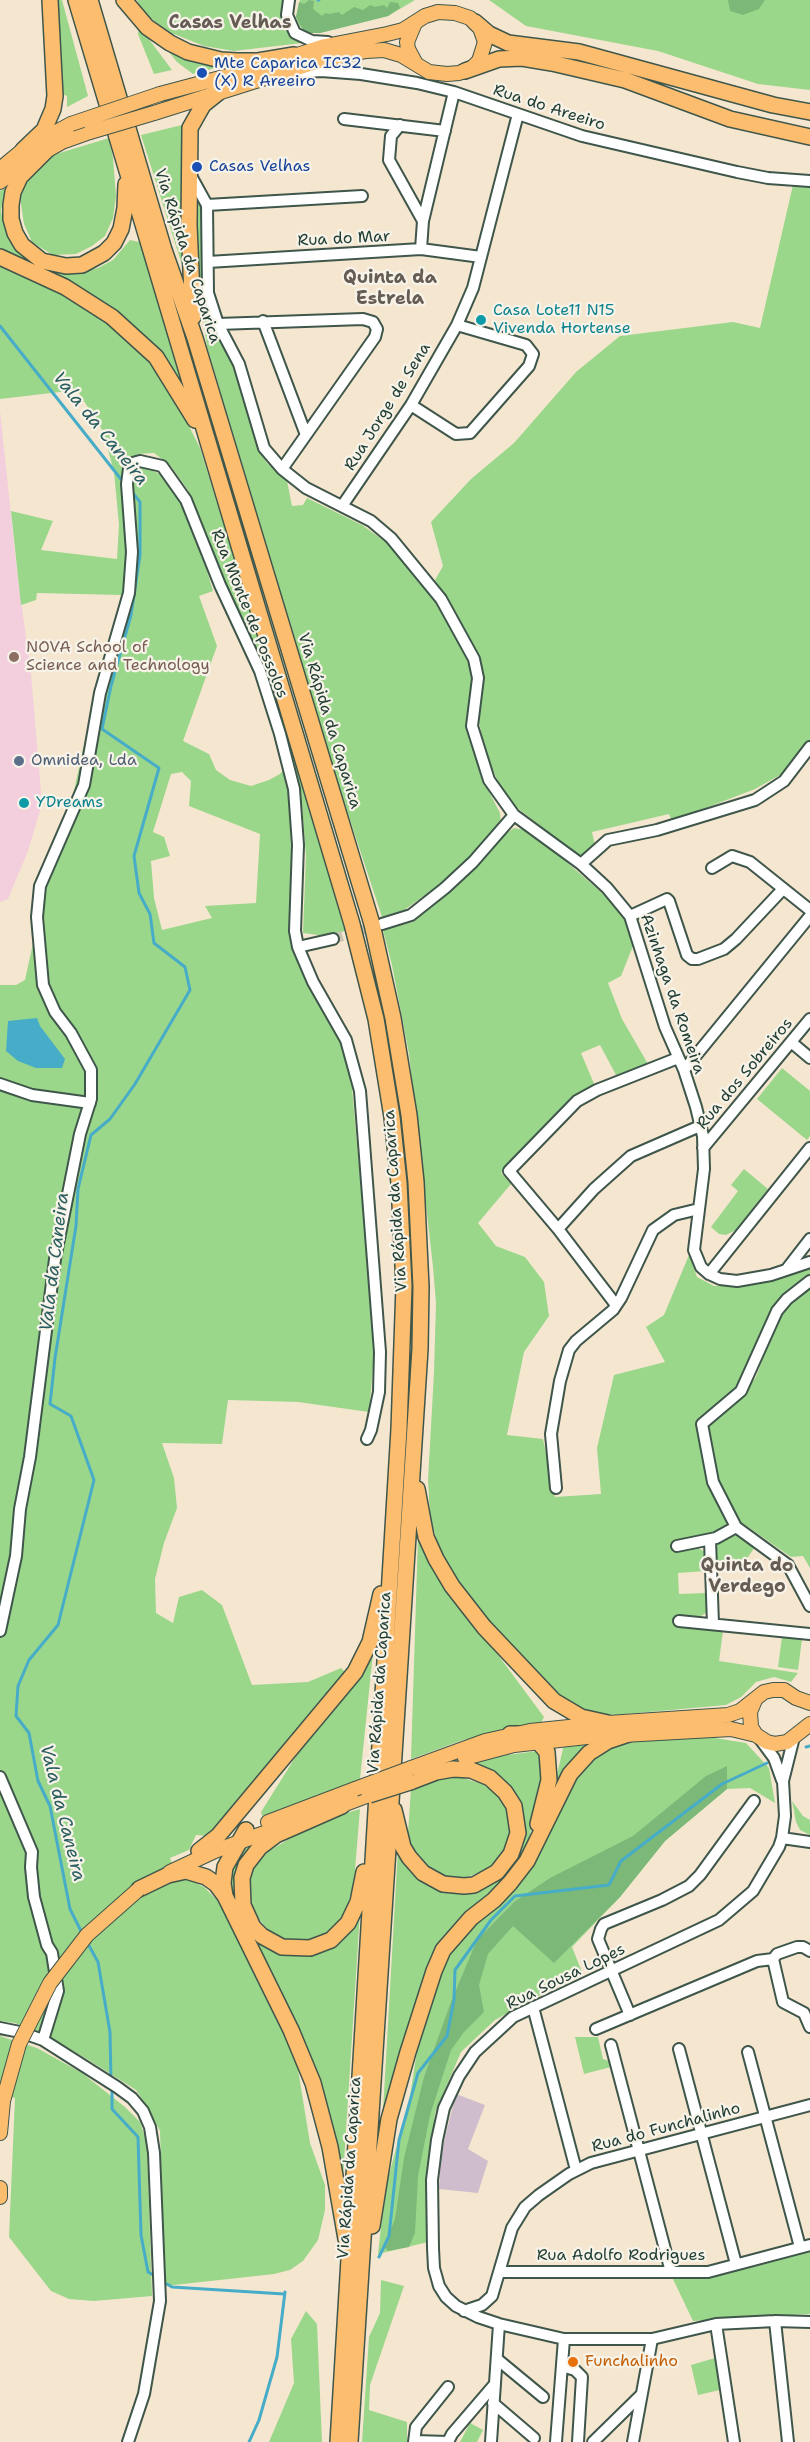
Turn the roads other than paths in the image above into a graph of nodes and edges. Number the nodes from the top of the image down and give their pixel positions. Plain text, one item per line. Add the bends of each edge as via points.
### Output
1 (50, 0) edge
2 (76, 0) edge
3 (90, 0) edge
4 (124, 0) edge
5 (289, 0) edge
6 (475, 22) junction
7 (415, 23) junction
8 (362, 38) junction
9 (294, 55) junction
10 (415, 62) junction
11 (465, 71) junction
12 (279, 74) junction
13 (454, 92) junction
14 (218, 93) junction
15 (810, 112) edge
16 (518, 114) junction
17 (344, 119) dead end
18 (400, 125) junction
19 (445, 131) junction
20 (810, 137) edge
21 (23, 150) junction
22 (47, 150) junction
23 (125, 163) junction
24 (0, 169) edge
25 (189, 174) junction
26 (810, 181) edge
27 (0, 182) edge
28 (362, 196) dead end
29 (207, 205) junction
30 (423, 221) junction
31 (420, 249) junction
32 (0, 257) edge
33 (481, 257) junction
34 (208, 262) junction
35 (263, 321) junction
36 (218, 324) junction
37 (457, 325) junction
38 (195, 338) junction
39 (411, 405) junction
40 (306, 435) junction
41 (205, 436) junction
42 (282, 469) junction
43 (342, 506) junction
44 (810, 747) edge
45 (514, 815) junction
46 (581, 864) junction
47 (712, 868) dead end
48 (783, 889) junction
49 (810, 910) edge
50 (630, 916) junction
51 (810, 916) edge
52 (382, 924) tunnel mouth
53 (333, 939) tunnel mouth
54 (298, 947) junction
55 (810, 1019) edge
56 (791, 1042) junction
57 (678, 1058) junction
58 (810, 1058) edge
59 (684, 1070) junction
60 (0, 1084) edge
61 (90, 1103) junction
62 (700, 1126) junction
63 (704, 1148) junction
64 (810, 1148) edge
65 (699, 1209) junction
66 (558, 1229) junction
67 (810, 1239) edge
68 (810, 1262) edge
69 (786, 1270) junction
70 (709, 1275) junction
71 (810, 1281) edge
72 (616, 1305) junction
73 (367, 1439) dead end
74 (413, 1471) junction
75 (556, 1488) dead end
76 (736, 1527) junction
77 (710, 1540) junction
78 (391, 1544) junction
79 (677, 1546) dead end
80 (810, 1606) edge
81 (679, 1621) dead end
82 (713, 1624) junction
83 (0, 1631) edge
84 (810, 1634) edge
85 (756, 1699) junction
86 (803, 1700) edge
87 (609, 1723) junction
88 (810, 1724) edge
89 (510, 1734) junction
90 (629, 1734) junction
91 (796, 1736) junction
92 (758, 1737) junction
93 (539, 1741) junction
94 (411, 1776) junction
95 (0, 1777) edge
96 (783, 1781) junction
97 (390, 1796) junction
98 (351, 1798) junction
99 (754, 1801) dead end
100 (375, 1816) junction
101 (242, 1836) junction
102 (783, 1838) junction
103 (810, 1842) edge
104 (199, 1851) junction
105 (531, 1854) junction
106 (139, 1889) junction
107 (225, 1896) junction
108 (810, 1951) edge
109 (773, 1959) junction
110 (611, 1971) junction
111 (533, 2007) junction
112 (630, 2015) junction
113 (810, 2027) edge
114 (0, 2028) edge
115 (596, 2029) dead end
116 (43, 2040) junction
117 (611, 2045) dead end
118 (680, 2049) dead end
119 (748, 2052) dead end
120 (810, 2105) edge
121 (1, 2106) edge
122 (765, 2117) junction
123 (0, 2133) edge
124 (702, 2133) junction
125 (639, 2150) junction
126 (576, 2170) junction
127 (0, 2188) edge
128 (0, 2197) edge
129 (805, 2246) edge
130 (356, 2263) junction
131 (736, 2264) junction
132 (500, 2272) junction
133 (671, 2272) junction
134 (464, 2311) junction
135 (775, 2321) junction
136 (810, 2322) edge
137 (499, 2324) junction
138 (716, 2324) junction
139 (564, 2339) junction
140 (652, 2339) junction
141 (497, 2359) junction
142 (562, 2366) junction
143 (495, 2385) junction
144 (448, 2387) dead end
145 (641, 2395) junction
146 (543, 2397) dead end
147 (493, 2403) junction
148 (534, 2438) dead end
149 (415, 2441) edge
150 (128, 2442) edge
151 (338, 2442) edge
152 (350, 2442) edge
153 (448, 2442) edge
154 (491, 2442) edge
155 (556, 2442) edge
156 (578, 2442) edge
157 (593, 2442) edge
158 (633, 2442) edge
159 (734, 2442) edge
160 (788, 2442) edge

1 - 21 highway via 53,109 44,130
2 - 23 highway, Via Rápida da Caparica
3 - 38 highway, Via Rápida da Caparica via 164,250
4 - 9 highway via 147,27 188,52 237,61
5 - 8 street via 288,20 295,33 304,39 330,42
6 - 7 main road via 447,12 425,16
6 - 11 main road via 483,36 484,49 479,61
6 - 15 highway via 508,43 579,52
7 - 8 main road via 403,30
7 - 10 main road via 407,42
8 - 9 main road
9 - 21 main road, bridge via 71,124
10 - 11 main road via 439,74
10 - 12 main road via 394,52 374,50
11 - 20 highway via 508,58 570,66 625,80 730,119
12 - 13 street, Rua do Areeiro via 361,74
12 - 14 main road
13 - 16 street, Rua do Areeiro
13 - 19 street
14 - 22 main road, bridge via 90,132
14 - 25 highway via 195,115 190,128
16 - 26 street, Rua do Areeiro via 582,136 737,172
16 - 33 street, Rua Jorge de Sena
17 - 18 street
18 - 19 street
18 - 30 street via 392,136 389,160
19 - 30 street
21 - 24 main road
22 - 23 highway via 20,177 13,192 11,219 31,254 52,264 82,265 95,260 114,243 125,208
22 - 27 main road
23 - 41 highway, Via Rápida da Caparica
25 - 29 street, Azinhaga da Romeira
25 - 38 highway
28 - 29 street
29 - 34 street, Azinhaga da Romeira
30 - 31 street
31 - 33 street, Rua do Mar
31 - 34 street, Rua do Mar
32 - 41 highway via 65,287 112,317 156,357
33 - 37 street, Rua Jorge de Sena
34 - 36 street, Azinhaga da Romeira via 208,293
35 - 36 street
35 - 40 street
35 - 40 street via 363,319 373,322 376,329 375,337
36 - 42 street, Azinhaga da Romeira via 239,364 264,448
37 - 39 street, Rua Jorge de Sena
37 - 39 street via 526,345 533,354 529,366 470,433 456,434
38 - 74 highway, Via Rápida da Caparica via 372,924 393,1018 416,1182 421,1287
39 - 43 street, Rua Jorge de Sena
40 - 42 street
41 - 78 highway, Via Rápida da Caparica via 352,924 376,1019 399,1183 404,1286
42 - 43 street, Azinhaga da Romeira via 306,489
43 - 45 street, Azinhaga da Romeira via 371,521 391,538 441,599 474,658 478,678 472,726 489,780
44 - 46 street via 784,781 755,800 657,830 608,840
45 - 46 street, Azinhaga da Romeira
45 - 52 street via 445,888 411,915
46 - 50 street, Azinhaga da Romeira
47 - 48 street via 728,857 738,858 750,862
48 - 49 street
48 - 50 street via 724,949 698,959 687,955 667,899
50 - 57 street, Azinhaga da Romeira
51 - 59 street
53 - 54 street
54 - 61 street, Rua Monte de Possolos via 294,789 260,671 186,500 162,466 133,463 127,484 132,552 129,593 100,693 84,785 44,874 37,917 43,985 91,1070
54 - 73 street, Rua Monte de Possolos via 346,1040 360,1091 380,1352 379,1392
55 - 56 street, Rua dos Sobreiros
56 - 58 street
56 - 63 street, Rua dos Sobreiros
57 - 59 street, Azinhaga da Romeira
57 - 66 street via 578,1101 509,1171
59 - 62 street, Azinhaga da Romeira
60 - 61 street via 32,1095
61 - 83 street via 80,1134 56,1258 16,1556
62 - 63 street, Azinhaga da Romeira
62 - 66 street via 631,1156
63 - 65 street, Azinhaga da Romeira
64 - 70 street
65 - 70 street, Azinhaga da Romeira via 694,1250 700,1267
65 - 72 street via 674,1215 653,1230
66 - 72 street
67 - 69 street
68 - 69 street
69 - 70 street via 737,1281
71 - 76 street via 777,1311 741,1390 702,1424 712,1482
72 - 75 street via 569,1350 551,1434
74 - 87 highway via 426,1537 452,1586 484,1627 554,1701 581,1717
74 - 97 highway, Via Rápida da Caparica
76 - 77 street
76 - 80 street via 788,1565
77 - 79 street
77 - 82 street
78 - 100 highway, Via Rápida da Caparica
78 - 104 highway via 370,1642 355,1672 218,1836
81 - 82 street
82 - 84 street
85 - 86 main road via 768,1690 778,1689
85 - 87 main road via 721,1716
85 - 92 main road via 749,1717
86 - 91 main road via 804,1716
87 - 89 main road
88 - 91 main road
89 - 93 highway via 524,1734
89 - 94 main road
90 - 92 main road via 731,1729
90 - 93 main road
90 - 105 highway via 589,1753 570,1774
91 - 92 main road via 775,1744
91 - 96 street, Rua Sousa Lopes
92 - 96 street, Rua Sousa Lopes via 774,1758
93 - 94 main road via 481,1753
93 - 105 highway via 549,1756 549,1780
94 - 97 highway via 462,1769 481,1773 499,1785 514,1806 518,1822 516,1842 506,1863 474,1885 455,1886 432,1879 415,1867 409,1857
94 - 98 highway, bridge
95 - 116 street via 32,1852 34,1897 52,1953 58,1991
96 - 102 street, Rua Sousa Lopes
97 - 130 highway, Via Rápida da Caparica
98 - 100 highway via 276,1835 246,1865 242,1878 243,1905 253,1927 271,1941 289,1948 310,1948 331,1940 348,1923 362,1885
98 - 101 main road via 312,1808
99 - 110 street via 689,1886 604,1924 598,1939
100 - 130 highway, Via Rápida da Caparica
101 - 104 main road
101 - 106 main road
101 - 107 highway via 225,1867
102 - 103 street
102 - 110 street, Rua Sousa Lopes via 753,1891 719,1920
104 - 106 main road
105 - 130 highway via 510,1883 454,1935 434,1971 389,2119 374,2219
106 - 107 highway via 186,1871 206,1877
106 - 121 main road, bridge via 87,1935 50,1983 19,2044
107 - 130 highway via 313,2083 330,2147 336,2194
108 - 109 street via 797,1947
109 - 112 street via 757,1961
109 - 113 street via 783,2002 804,2013
110 - 111 street, Rua Sousa Lopes
110 - 112 street
111 - 126 street
111 - 134 street, Rua Sousa Lopes via 513,2017 475,2052 444,2108 432,2180 434,2268 442,2291
112 - 115 street
114 - 116 street
116 - 150 street via 132,2098 150,2127 160,2301 144,2394
117 - 125 street
118 - 124 street
119 - 122 street
120 - 122 street, Rua do Funchalinho
121 - 123 main road
122 - 124 street, Rua do Funchalinho
122 - 129 street
124 - 125 street, Rua do Funchalinho
124 - 131 street
125 - 126 street, Rua do Funchalinho
125 - 133 street
126 - 132 street, Rua do Funchalinho via 538,2194 521,2212
127 - 128 main road
129 - 131 street, Rua Adolfo Rodrigues
130 - 151 highway, Via Rápida da Caparica
130 - 152 highway, Via Rápida da Caparica
131 - 133 street, Rua Adolfo Rodrigues via 708,2272
132 - 133 street, Rua Adolfo Rodrigues
132 - 134 street, Rua do Funchalinho via 489,2299
134 - 137 street
135 - 136 street
135 - 138 street
135 - 160 street
137 - 139 street
137 - 141 street
138 - 140 street
138 - 159 street
139 - 140 street
139 - 142 street
140 - 145 street
141 - 143 street
141 - 146 street
142 - 155 street
142 - 156 street via 582,2377
143 - 147 street
143 - 153 street
144 - 149 street via 416,2427
145 - 157 street
145 - 158 street
147 - 148 street
147 - 154 street
149 - 153 street

